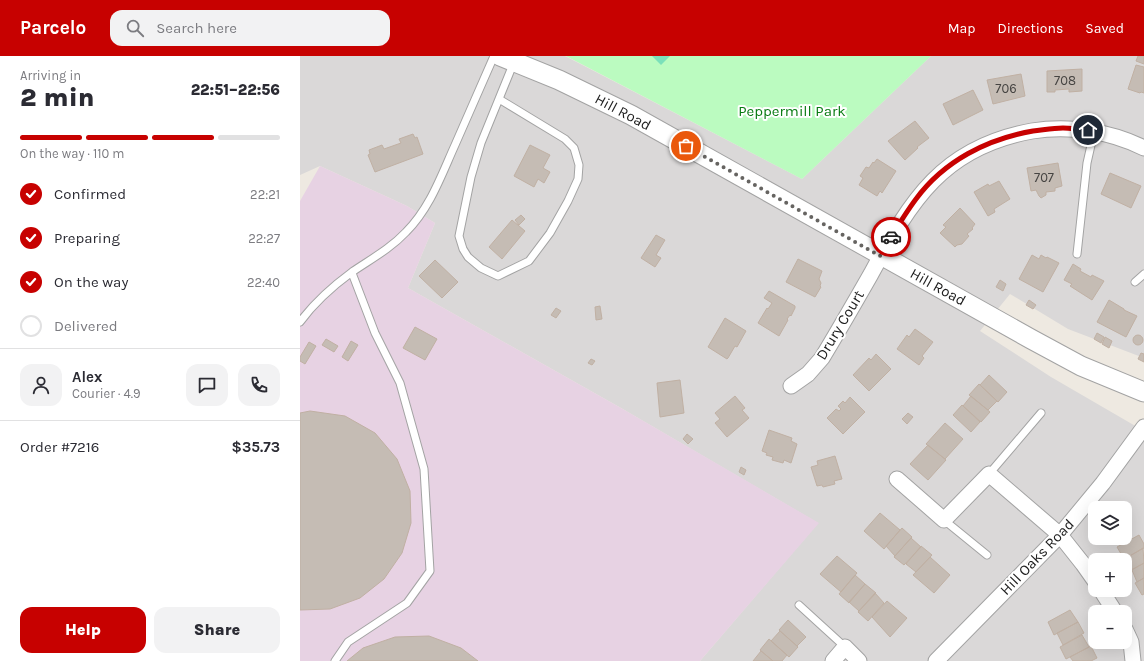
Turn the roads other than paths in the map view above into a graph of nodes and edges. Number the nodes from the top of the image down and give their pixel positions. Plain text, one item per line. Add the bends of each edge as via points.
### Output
1 (494, 56) edge
2 (507, 59) edge
3 (499, 99) junction
4 (1094, 132) junction
5 (1144, 148) edge
6 (1077, 254) dead end
7 (880, 256) junction
8 (352, 272) junction
9 (1144, 274) edge
10 (1135, 282) dead end
11 (300, 322) edge
12 (791, 386) dead end
13 (1144, 392) edge
14 (1041, 413) dead end
15 (1144, 427) edge
16 (989, 474) junction
17 (896, 479) dead end
18 (944, 520) junction
19 (1060, 535) junction
20 (987, 555) dead end
21 (1088, 571) edge
22 (799, 605) dead end
23 (845, 648) junction
24 (1132, 649) edge
25 (335, 661) edge
26 (833, 661) edge
27 (859, 661) edge
28 (936, 661) edge
29 (1133, 661) edge

1 - 8 lane via 427,205 406,232 378,256
2 - 3 lane
2 - 7 street, Hill Road via 585,92 631,115
3 - 3 lane via 481,143 471,177 459,236 468,257 481,268 498,276 529,261 550,233 578,179 574,148 565,139
4 - 5 street, Drury Court via 1118,137
4 - 6 lane via 1087,163
4 - 7 street, Drury Court via 1062,128 1040,130 1005,137 975,149 952,164 928,185 905,215
7 - 12 street, Drury Court via 822,358 808,374
7 - 13 street, Hill Road via 1080,366
8 - 11 lane via 317,301
8 - 25 lane via 376,333 400,383 424,469 430,571 407,603 348,642
9 - 10 lane
14 - 16 lane
15 - 19 street, Hill Oaks Road via 1103,483
16 - 18 street
16 - 19 street
17 - 18 street
18 - 20 lane
19 - 21 street
19 - 28 street, Hill Oaks Road
22 - 23 lane
23 - 26 street
23 - 27 street
24 - 29 street

